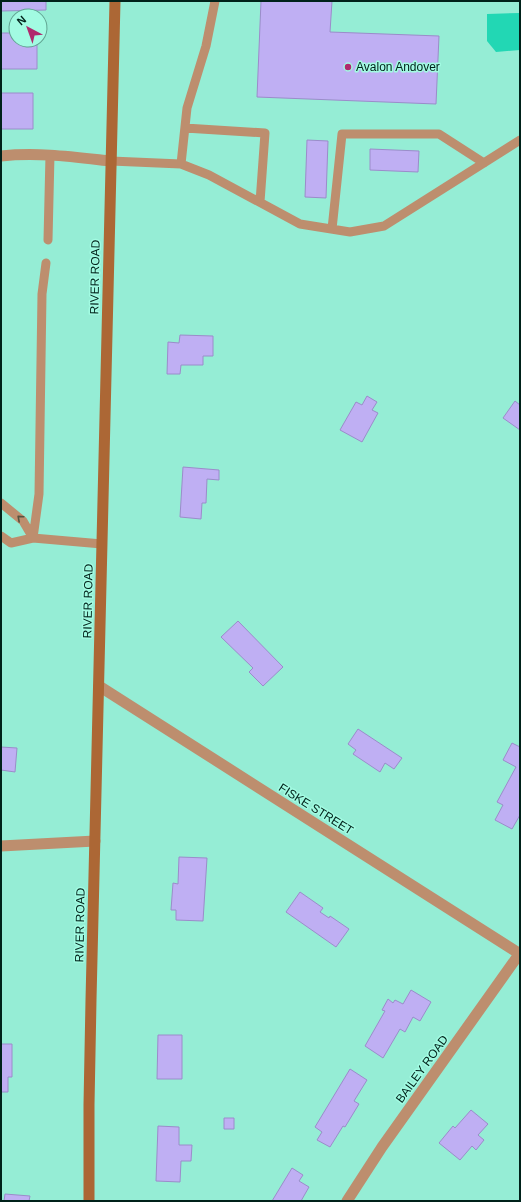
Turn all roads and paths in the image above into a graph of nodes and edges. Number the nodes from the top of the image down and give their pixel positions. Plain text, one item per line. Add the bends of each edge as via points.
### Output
1 (115, 1) edge
2 (215, 1) edge
3 (185, 128) junction
4 (520, 140) edge
5 (50, 155) junction
6 (1, 156) edge
7 (111, 161) junction
8 (484, 163) junction
9 (182, 164) junction
10 (260, 202) junction
11 (332, 229) junction
12 (48, 240) dead end
13 (46, 262) dead end
14 (1, 503) edge
15 (1, 536) edge
16 (34, 538) junction
17 (102, 544) junction
18 (99, 686) junction
19 (95, 841) junction
20 (1, 846) edge
21 (520, 954) edge
22 (89, 1201) edge
23 (347, 1201) edge

1 - 7 main road, RIVER ROAD
2 - 3 lane via 206,46 187,108
3 - 9 lane
3 - 10 lane via 265,133
4 - 8 lane
5 - 6 street
5 - 7 street
5 - 12 lane
7 - 9 lane
7 - 17 main road, RIVER ROAD
8 - 11 lane via 384,226 350,232
8 - 11 lane via 439,134 342,134
9 - 10 lane
10 - 11 lane via 300,224
13 - 16 lane via 42,294 39,494
16 -> 14 lane via 23,521
15 - 16 lane via 11,543
16 - 17 lane
17 - 18 main road, RIVER ROAD
18 - 19 main road, RIVER ROAD
18 - 21 street, FISKE STREET
19 - 20 street
19 - 22 main road, RIVER ROAD
21 - 23 street, BAILEY ROAD via 382,1147

